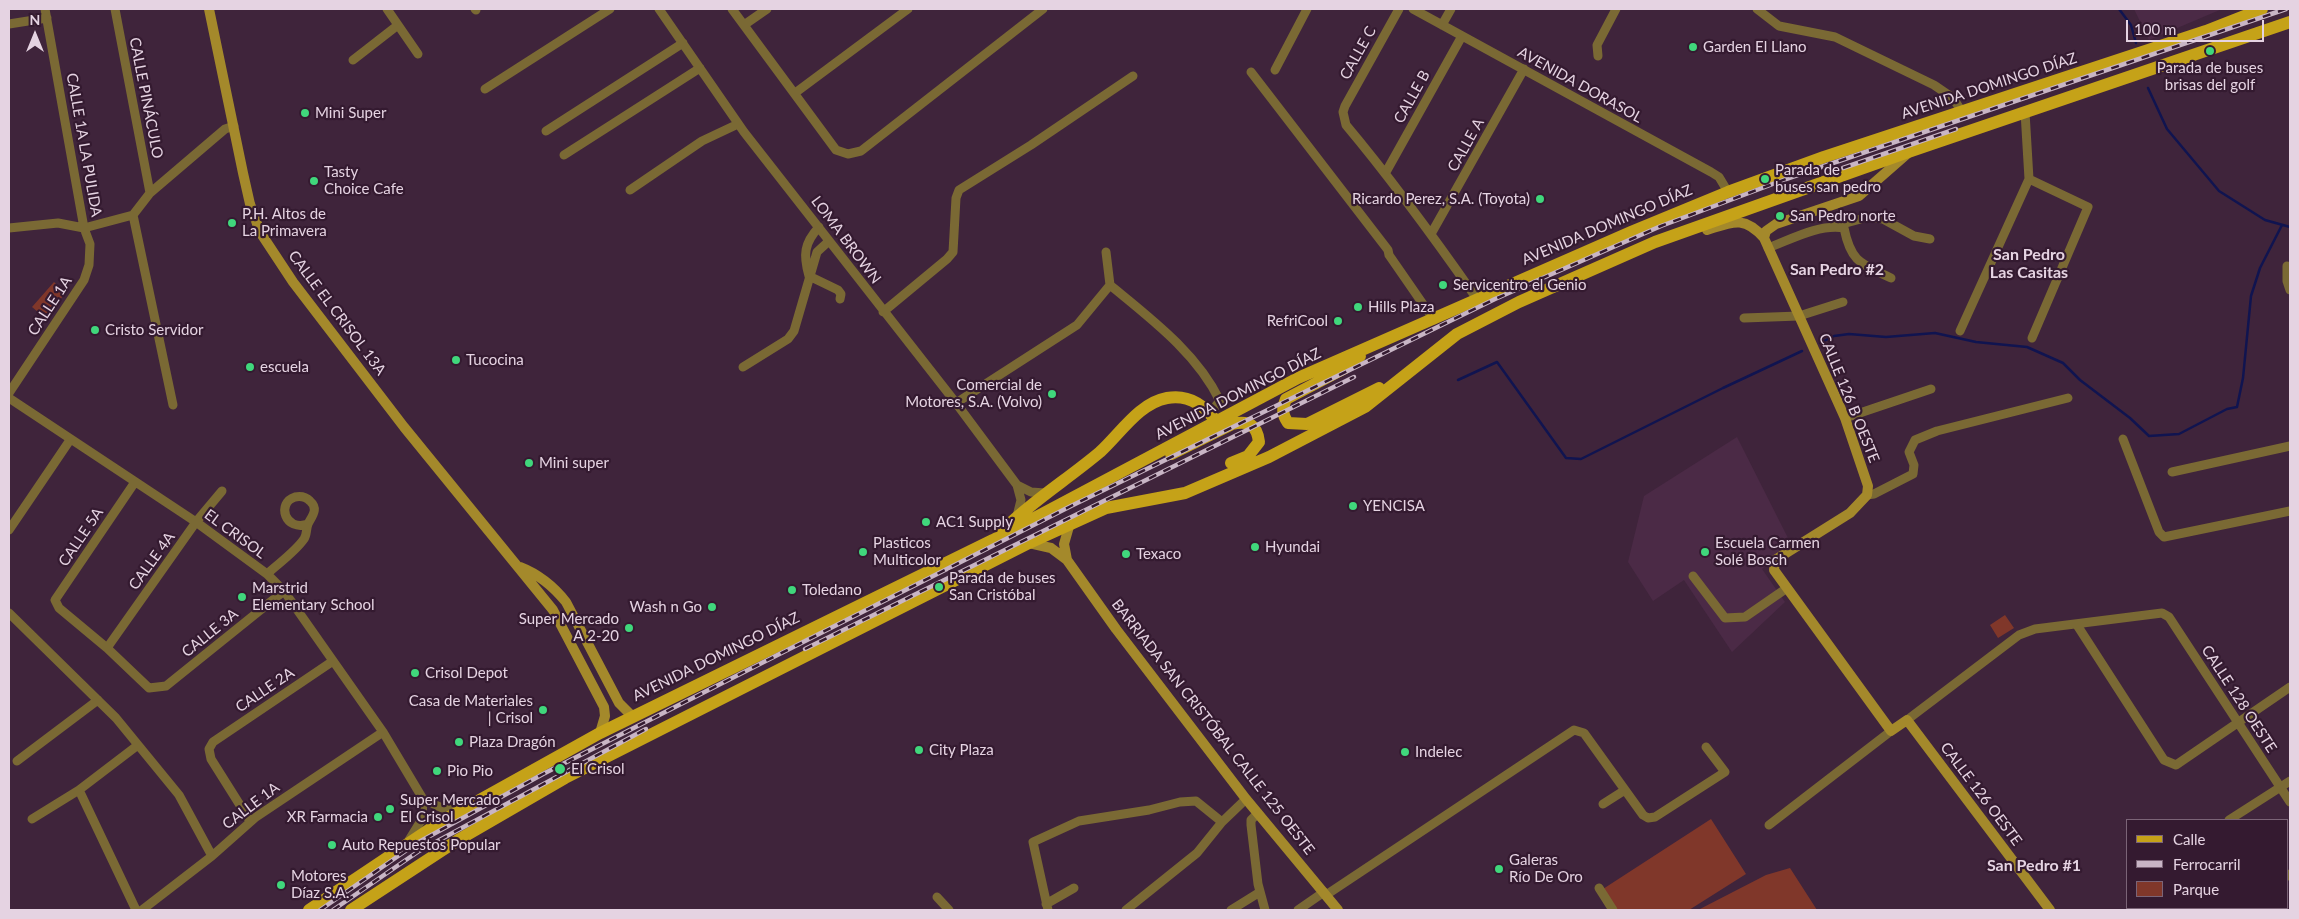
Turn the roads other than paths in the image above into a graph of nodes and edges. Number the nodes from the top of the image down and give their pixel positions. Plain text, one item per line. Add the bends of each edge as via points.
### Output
1 (115, 9) edge
2 (210, 9) edge
3 (387, 9) edge
4 (610, 9) edge
5 (658, 9) edge
6 (732, 9) edge
7 (767, 9) edge
8 (908, 9) edge
9 (1043, 9) edge
10 (1307, 9) edge
11 (1399, 9) edge
12 (1413, 9) edge
13 (1451, 9) edge
14 (1616, 9) edge
15 (1757, 9) edge
16 (2258, 10) edge
17 (46, 13) edge
18 (2290, 22) edge
19 (9, 24) edge
20 (398, 25) junction
21 (744, 25) junction
22 (1442, 25) junction
23 (1462, 36) junction
24 (683, 43) junction
25 (418, 54) dead end
26 (1598, 56) dead end
27 (353, 60) dead end
28 (700, 68) junction
29 (1524, 69) junction
30 (1275, 70) dead end
31 (1251, 72) dead end
32 (1133, 76) dead end
33 (485, 89) dead end
34 (794, 93) junction
35 (1962, 112) junction
36 (2025, 112) junction
37 (738, 124) junction
38 (234, 126) junction
39 (546, 131) dead end
40 (1911, 151) junction
41 (564, 155) dead end
42 (1386, 172) junction
43 (2029, 179) junction
44 (630, 190) dead end
45 (1728, 192) junction
46 (150, 193) junction
47 (133, 215) junction
48 (1832, 226) junction
49 (819, 227) junction
50 (9, 228) edge
51 (84, 228) junction
52 (1432, 234) junction
53 (1930, 239) dead end
54 (829, 241) junction
55 (1655, 242) junction
56 (1766, 243) junction
57 (1106, 252) dead end
58 (2287, 266) dead end
59 (809, 276) junction
60 (1891, 278) dead end
61 (1110, 284) junction
62 (2290, 290) edge
63 (1477, 299) junction
64 (840, 300) dead end
65 (1843, 302) dead end
66 (883, 312) junction
67 (1799, 316) junction
68 (1437, 318) junction
69 (1744, 318) dead end
70 (1960, 331) dead end
71 (2032, 338) dead end
72 (1370, 348) junction
73 (743, 367) dead end
74 (1407, 372) junction
75 (1931, 389) dead end
76 (9, 393) edge
77 (9, 398) edge
78 (2068, 398) dead end
79 (956, 403) junction
80 (173, 405) dead end
81 (1213, 417) junction
82 (1845, 418) junction
83 (2123, 439) dead end
84 (70, 440) junction
85 (2290, 446) edge
86 (2172, 472) dead end
87 (1112, 478) junction
88 (135, 482) junction
89 (1016, 485) junction
90 (222, 491) dead end
91 (1046, 493) junction
92 (1867, 495) junction
93 (1149, 500) junction
94 (2290, 511) edge
95 (1017, 516) junction
96 (196, 522) junction
97 (1070, 523) junction
98 (308, 524) dead end
99 (9, 530) edge
100 (993, 540) junction
101 (1029, 543) junction
102 (1067, 560) junction
103 (517, 565) junction
104 (268, 574) junction
105 (1693, 576) dead end
106 (1787, 588) junction
107 (284, 592) junction
108 (9, 613) edge
109 (2077, 625) junction
110 (107, 648) junction
111 (596, 660) junction
112 (333, 661) junction
113 (584, 666) junction
114 (2290, 687) edge
115 (98, 700) junction
116 (632, 716) junction
117 (1907, 720) junction
118 (2238, 722) junction
119 (1891, 731) junction
120 (383, 732) junction
121 (600, 733) junction
122 (138, 745) junction
123 (1706, 746) dead end
124 (16, 761) dead end
125 (2290, 781) edge
126 (2280, 788) junction
127 (79, 790) junction
128 (1625, 790) junction
129 (423, 799) junction
130 (1246, 799) junction
131 (2290, 802) edge
132 (1603, 804) dead end
133 (472, 805) junction
134 (1258, 813) junction
135 (32, 819) dead end
136 (2231, 819) edge
137 (250, 821) junction
138 (1222, 822) junction
139 (1769, 825) dead end
140 (405, 844) junction
141 (212, 856) junction
142 (1074, 888) dead end
143 (1599, 888) dead end
144 (1260, 892) junction
145 (1325, 893) junction
146 (937, 896) dead end
147 (1047, 907) edge
148 (136, 910) edge
149 (142, 910) edge
150 (309, 910) edge
151 (351, 910) edge
152 (949, 910) edge
153 (1126, 910) edge
154 (1231, 910) edge
155 (1265, 910) edge
156 (1298, 910) edge
157 (1338, 910) edge
158 (1614, 910) edge
159 (2050, 910) edge

1 - 46 street, CALLE PINÁCULO
2 - 38 street, CALLE EL CRISOL 13A
3 - 20 street
4 - 33 street
5 - 24 street, LOMA BROWN
6 - 21 street
7 - 21 street
8 - 34 street
9 - 34 street via 861,151 841,153 836,150
10 - 30 street
11 - 42 street, CALLE C via 1343,112 1346,124
12 - 22 street, AVENIDA DORASOL
13 - 22 street
14 - 26 street via 1597,45
15 - 35 street via 1779,26 1835,37 1934,85 1953,98
16 - 35 main road, AVENIDA DOMINGO DÍAZ
17 - 19 street
17 - 51 street, CALLE 1A LA PULIDA
18 - 36 main road
20 - 25 street
20 - 27 street
21 - 34 street
22 - 23 street, AVENIDA DORASOL
23 - 29 street, AVENIDA DORASOL
23 - 42 street, CALLE B
24 - 28 street, LOMA BROWN
24 - 39 street
28 - 37 street, LOMA BROWN
28 - 41 street
29 - 45 street, AVENIDA DORASOL via 1711,172 1719,177
29 - 52 street, CALLE A
31 - 68 street via 1388,250 1393,251
32 - 66 street via 959,190 953,252
35 - 45 main road, AVENIDA DOMINGO DÍAZ
36 - 40 main road
36 - 43 street
37 - 44 street via 702,141
37 - 49 street, LOMA BROWN
38 - 46 street
38 - 103 street, CALLE EL CRISOL 13A via 250,204 260,232 276,258 404,427
40 - 55 main road
40 - 56 street via 1859,196 1776,224 1766,231
42 - 52 street
43 - 70 street
43 - 71 street via 2088,207
45 - 63 main road, AVENIDA DOMINGO DÍAZ
46 - 47 street
47 - 51 street
47 - 80 street
48 - 53 street via 1868,217 1884,219 1914,236
48 - 56 street
48 - 60 street via 1844,228 1847,243 1857,261
49 - 54 street, LOMA BROWN
49 - 59 street via 806,244 804,253
50 - 51 street via 58,224
51 - 76 street, CALLE 1A via 90,244 84,280
52 - 63 street
54 - 59 street via 817,252
54 - 66 street, LOMA BROWN
55 - 56 street, CALLE 126 B OESTE via 1734,222 1749,224
55 - 74 main road via 1457,334
56 - 67 street, CALLE 126 B OESTE
57 - 61 street
58 - 62 street
59 - 64 street via 838,290
59 - 73 street via 794,331 788,339
61 - 79 street via 1077,325
61 - 81 street via 1170,334 1212,385 1220,401
63 - 68 main road, AVENIDA DOMINGO DÍAZ
65 - 67 street
66 - 79 street, LOMA BROWN
67 - 69 street
67 - 82 street, CALLE 126 B OESTE
68 - 72 main road, AVENIDA DOMINGO DÍAZ
72 - 74 main road via 1345,368 1286,399 1282,408 1288,423 1307,424
72 - 81 main road, AVENIDA DOMINGO DÍAZ
74 - 93 main road via 1366,407 1269,456 1185,492
75 - 82 street
77 - 84 street, EL CRISOL
78 - 92 street via 1937,431 1915,440 1909,452 1914,465 1913,474
79 - 89 street, LOMA BROWN
81 - 87 main road, AVENIDA DOMINGO DÍAZ
81 - 91 main road via 1197,402 1186,398 1170,397 1155,402
82 - 92 street, CALLE 126 B OESTE via 1863,468
83 - 94 street via 2159,532 2164,537
84 - 88 street, EL CRISOL
84 - 99 street
85 - 86 street
87 - 93 main road via 1232,424 1243,421 1252,424 1258,432 1259,442 1248,456
87 - 100 main road, AVENIDA DOMINGO DÍAZ
88 - 96 street, EL CRISOL
88 - 110 street, CALLE 5A via 55,600 59,608
89 - 91 street via 1031,492
89 - 95 street, LOMA BROWN via 1021,500
90 - 96 street, CALLE 4A
91 - 95 main road
92 - 106 street via 1850,513 1775,560 1774,570
93 - 97 main road via 1106,508
95 - 100 main road
96 - 104 street, EL CRISOL
96 - 110 street, CALLE 4A
97 - 101 main road
97 - 102 street via 1064,544
98 - 104 street via 305,538
100 - 116 main road, AVENIDA DOMINGO DÍAZ
101 - 102 street, BARRIADA SAN CRISTÓBAL CALLE 125 OESTE via 1051,548
101 - 151 main road via 565,778 458,840
102 - 130 street, BARRIADA SAN CRISTÓBAL CALLE 125 OESTE via 1121,637
103 - 111 street, CALLE EL CRISOL 13A via 558,592 571,610
103 - 113 street, CALLE EL CRISOL 13A via 557,615
104 - 107 street, EL CRISOL
105 - 106 street via 1725,618 1745,617
106 - 119 street
107 - 110 street, CALLE 3A via 166,686 149,688
107 - 112 street, EL CRISOL
108 - 115 street
109 - 117 street via 2035,629 2019,635
109 - 118 street, CALLE 128 OESTE via 2162,613 2169,617
109 - 118 street via 2164,760 2176,765
111 - 113 street
111 - 116 street, CALLE EL CRISOL 13A via 619,703
112 - 120 street, EL CRISOL
112 - 137 street, CALLE 2A via 213,742 209,749 211,759
113 - 121 street, CALLE EL CRISOL 13A via 604,707
114 - 118 street
115 - 122 street
115 - 124 street
116 - 121 main road, AVENIDA DOMINGO DÍAZ
117 - 119 street
117 - 159 street, CALLE 126 OESTE
118 - 126 street, CALLE 128 OESTE
119 - 139 street
120 - 129 street, EL CRISOL
120 - 137 street, CALLE 1A
121 - 133 main road, AVENIDA DOMINGO DÍAZ
122 - 127 street
122 - 141 street via 180,795
123 - 128 street via 1725,772 1655,817 1642,815
125 - 126 street
126 - 131 street, CALLE 128 OESTE
126 - 136 street
127 - 135 street
127 - 148 street
128 - 132 street
128 - 145 street via 1584,733 1574,730
129 - 133 street via 442,808
129 - 140 street via 422,819
130 - 134 street, BARRIADA SAN CRISTÓBAL CALLE 125 OESTE
130 - 138 street
133 - 140 main road, AVENIDA DOMINGO DÍAZ
134 - 144 street via 1251,820 1251,825
134 - 145 street, BARRIADA SAN CRISTÓBAL CALLE 125 OESTE
137 - 141 street, CALLE 1A
138 - 147 street via 1196,801 1180,802 1079,821 1033,842
138 - 153 street via 1197,853
140 - 150 main road, AVENIDA DOMINGO DÍAZ
141 - 149 street, CALLE 1A
142 - 147 street
143 - 158 street
144 - 154 street
144 - 155 street
145 - 156 street
145 - 157 street, BARRIADA SAN CRISTÓBAL CALLE 125 OESTE
146 - 152 street

